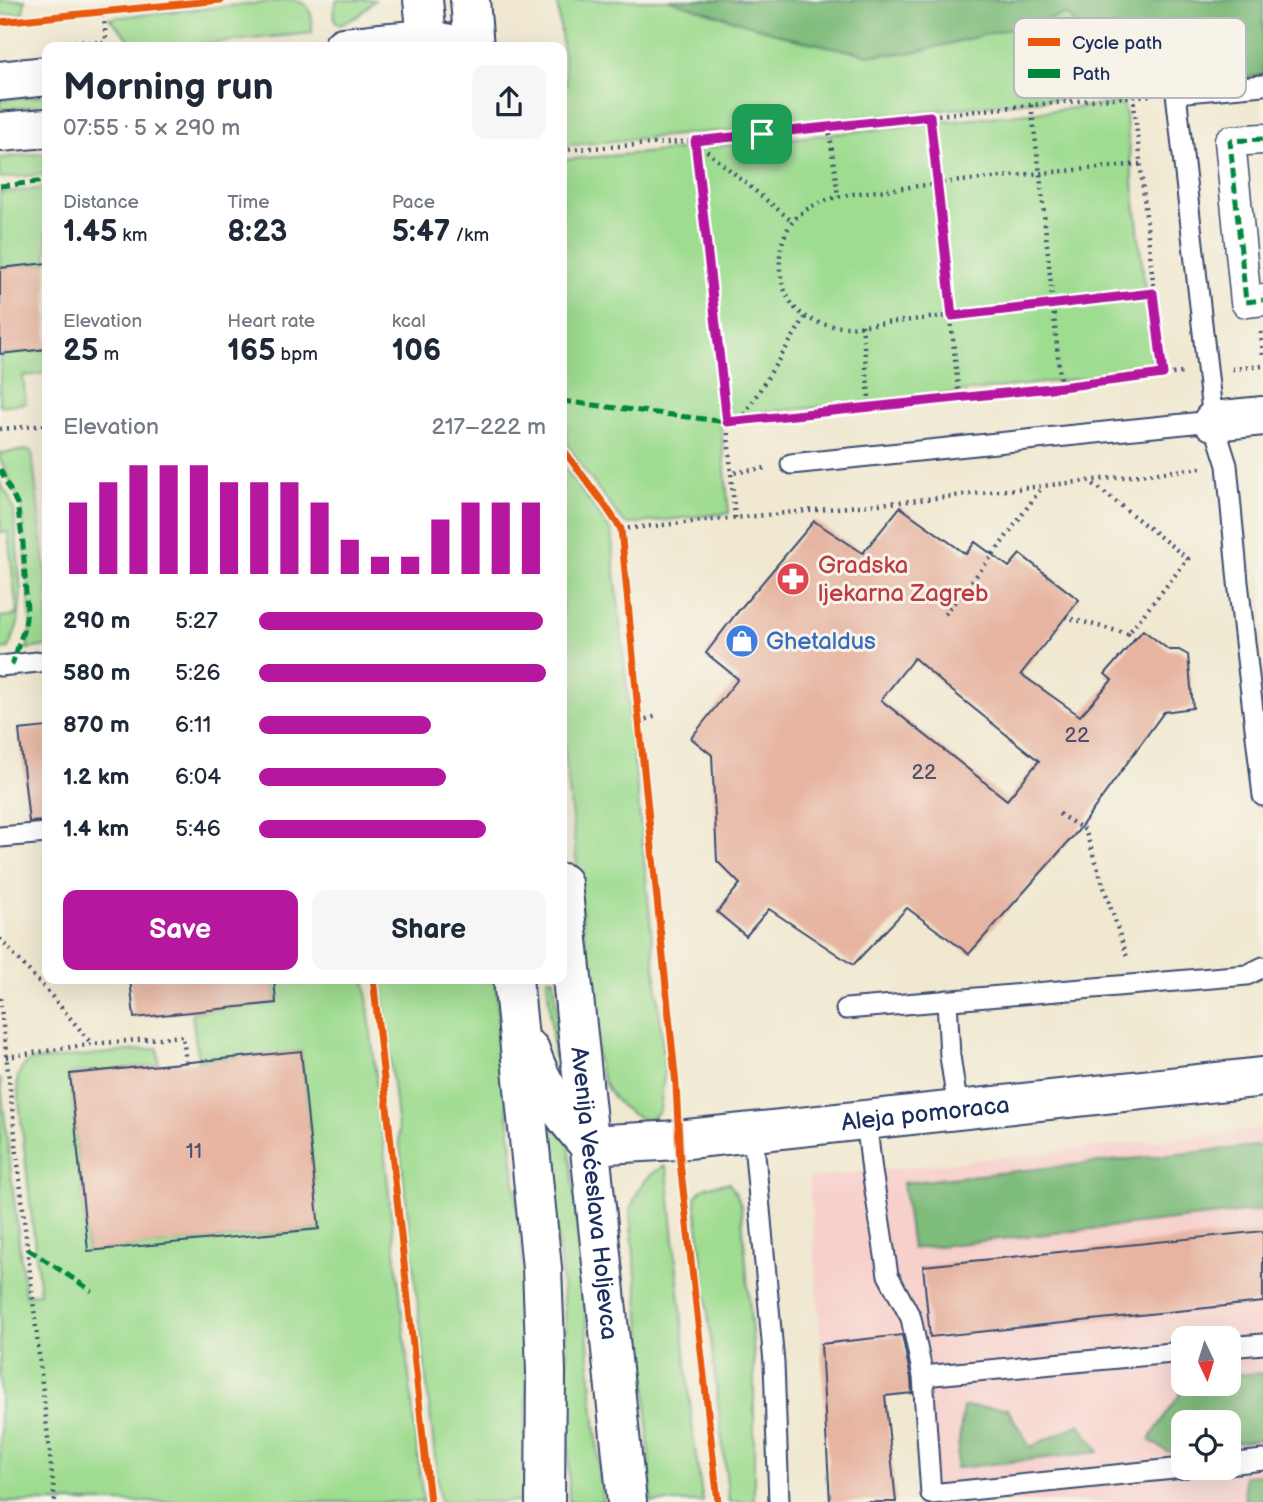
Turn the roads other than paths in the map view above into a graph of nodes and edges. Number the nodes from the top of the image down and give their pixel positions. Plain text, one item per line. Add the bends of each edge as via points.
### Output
1 (423, 0) edge
2 (470, 0) edge
3 (437, 42) edge
4 (474, 42) edge
5 (42, 77) edge
6 (0, 81) edge
7 (1177, 98) edge
8 (42, 128) edge
9 (0, 132) edge
10 (1263, 139) edge
11 (1263, 300) edge
12 (1263, 416) edge
13 (1213, 421) junction
14 (791, 464) road end
15 (42, 662) edge
16 (0, 666) edge
17 (1263, 796) edge
18 (42, 833) edge
19 (0, 837) edge
20 (567, 932) edge
21 (1263, 967) edge
22 (514, 990) edge
23 (947, 1000) junction
24 (846, 1010) dead end
25 (1263, 1077) edge
26 (958, 1110) junction
27 (866, 1120) junction
28 (753, 1132) junction
29 (589, 1145) junction
30 (1263, 1344) edge
31 (1241, 1347) edge
32 (1171, 1353) edge
33 (923, 1376) junction
34 (1263, 1460) edge
35 (1241, 1463) edge
36 (1171, 1469) edge
37 (545, 1502) edge
38 (627, 1502) edge
39 (779, 1502) edge

1 - 3 street
2 - 4 street
5 - 6 street
7 - 13 lane
8 - 9 street
10 - 11 street via 1230,141 1246,302
12 - 13 street
13 - 14 lane
13 - 17 lane via 1227,465
15 - 16 lane
18 - 19 lane
20 - 29 street, Avenija Većeslava Holjevca
21 - 23 lane via 1247,975
22 - 29 street via 536,1068 567,1121
22 - 37 street via 542,1268
23 - 24 lane
23 - 26 lane
25 - 26 street, Aleja pomoraca
26 - 27 street, Aleja pomoraca
27 - 28 street, Aleja pomoraca
27 - 33 lane via 888,1275 911,1318
28 - 29 street, Aleja pomoraca
28 - 39 lane via 774,1363
29 - 38 street, Avenija Većeslava Holjevca
30 - 31 lane
32 - 33 lane
33 - 36 lane via 931,1494
34 - 35 lane

